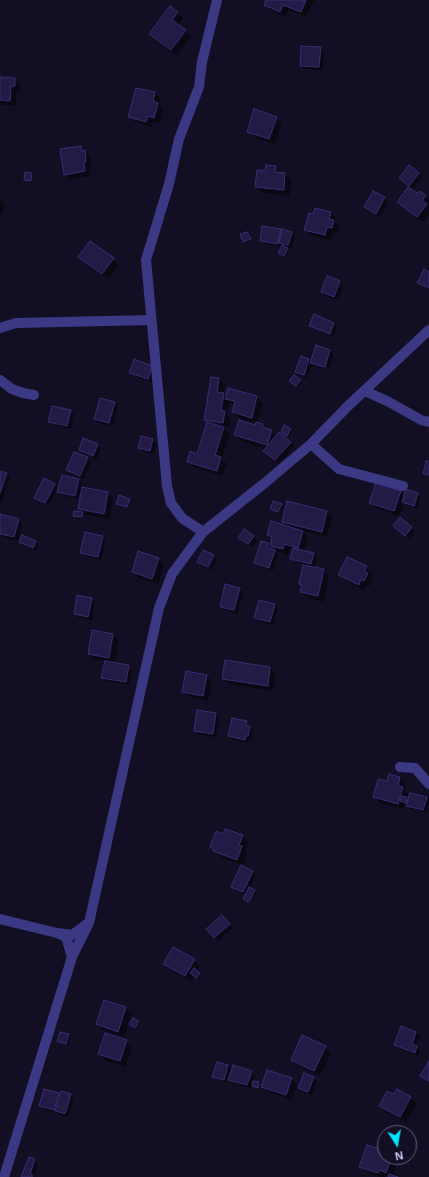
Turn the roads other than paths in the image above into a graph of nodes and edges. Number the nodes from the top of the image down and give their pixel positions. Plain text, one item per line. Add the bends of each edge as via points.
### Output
1 (216, 0) edge
2 (151, 320) junction
3 (0, 328) edge
4 (429, 330) edge
5 (0, 380) edge
6 (365, 390) junction
7 (34, 395) dead end
8 (429, 422) edge
9 (311, 444) junction
10 (403, 486) dead end
11 (203, 532) junction
12 (400, 766) dead end
13 (429, 784) edge
14 (0, 919) edge
15 (88, 923) junction
16 (57, 933) junction
17 (72, 957) junction
18 (4, 1177) edge

1 - 2 street via 199,87 179,139 169,184 146,260
2 - 3 street via 16,324
2 - 11 street via 167,486 171,503 182,518
4 - 6 street
5 - 7 street via 12,389
6 - 8 street
6 - 9 street
9 - 10 street via 339,469
9 - 11 street
11 - 15 street via 172,574 159,608
12 - 13 street via 415,768
14 - 16 street
15 - 16 street via 72,935
15 - 17 street
16 - 17 street via 66,937
17 - 18 street

